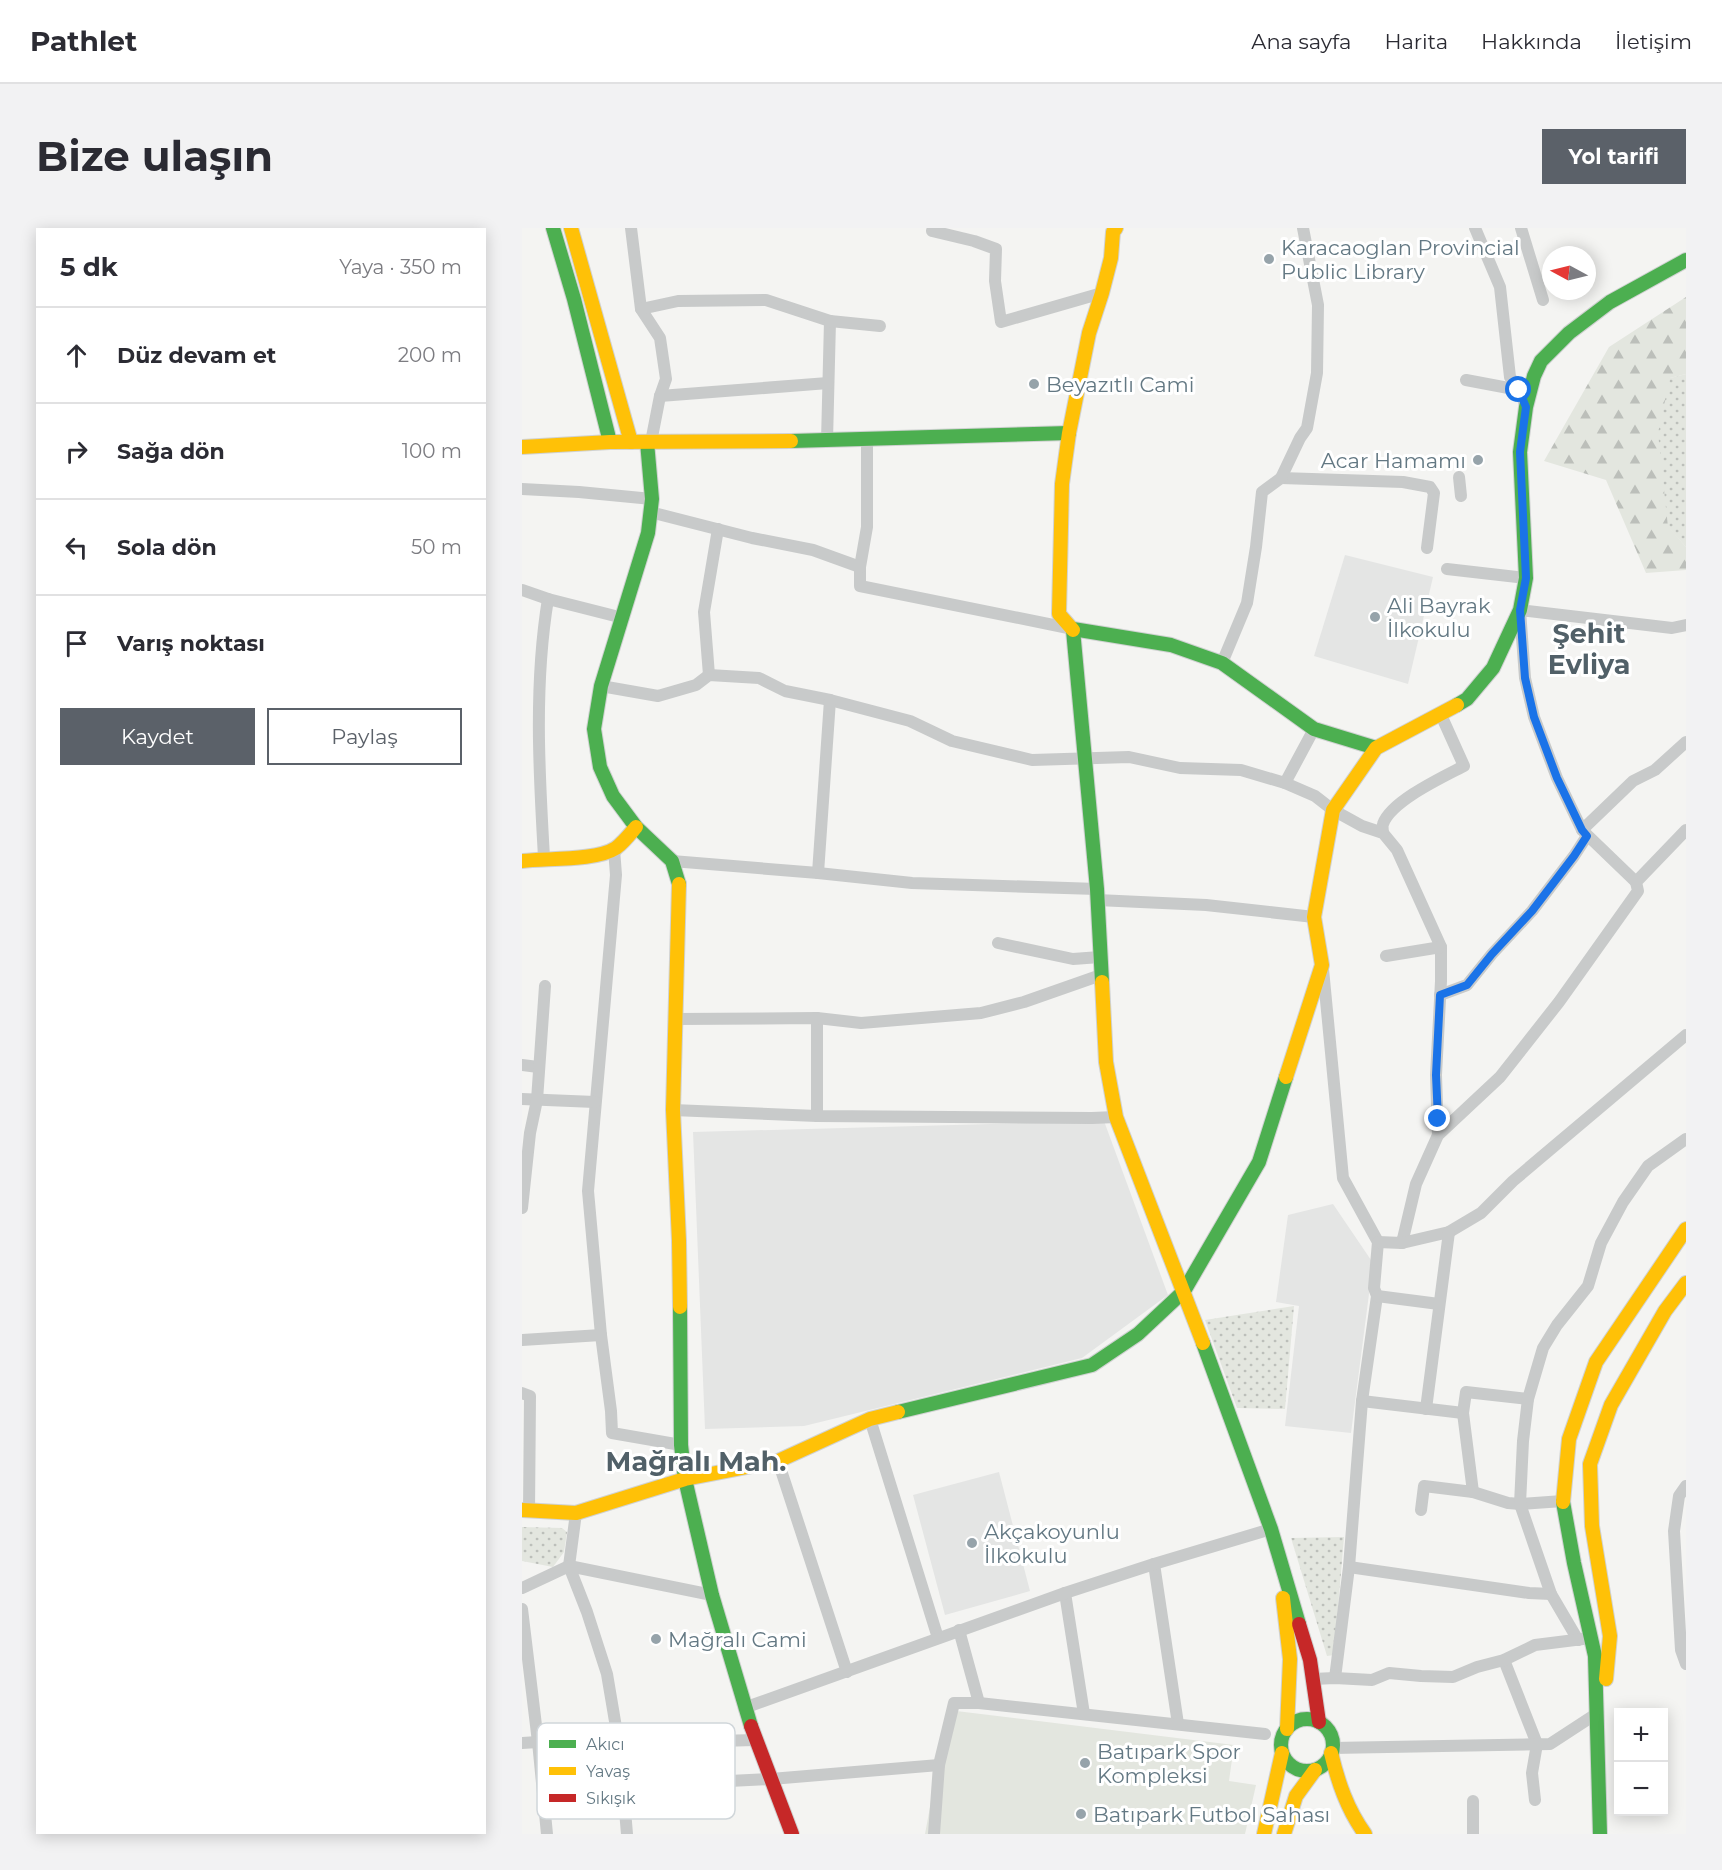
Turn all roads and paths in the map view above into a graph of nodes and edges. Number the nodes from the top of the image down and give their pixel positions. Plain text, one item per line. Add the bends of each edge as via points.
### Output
1 (553, 228) edge
2 (571, 228) edge
3 (631, 228) edge
4 (933, 228) edge
5 (1116, 228) edge
6 (1303, 228) edge
7 (1475, 228) edge
8 (1521, 228) edge
9 (1686, 260) edge
10 (1102, 292) junction
11 (1542, 297) edge
12 (641, 309) junction
13 (830, 321) junction
14 (880, 326) dead end
15 (1466, 380) dead end
16 (828, 383) junction
17 (1519, 390) junction
18 (660, 396) junction
19 (1526, 407) junction
20 (1069, 433) junction
21 (867, 440) junction
22 (827, 441) junction
23 (610, 442) junction
24 (631, 442) junction
25 (649, 442) junction
26 (522, 447) edge
27 (1459, 477) dead end
28 (1281, 478) junction
29 (522, 489) edge
30 (1461, 496) dead end
31 (651, 506) junction
32 (718, 529) junction
33 (1427, 548) dead end
34 (860, 567) junction
35 (1447, 569) dead end
36 (1526, 578) junction
37 (522, 590) edge
38 (548, 599) junction
39 (1520, 610) junction
40 (623, 618) junction
41 (1686, 625) edge
42 (1072, 629) junction
43 (1222, 663) junction
44 (709, 675) junction
45 (601, 686) junction
46 (830, 700) junction
47 (1441, 716) junction
48 (1314, 729) junction
49 (1686, 742) edge
50 (1376, 748) junction
51 (1084, 757) junction
52 (1285, 783) junction
53 (1333, 810) junction
54 (636, 827) junction
55 (1686, 831) edge
56 (1383, 833) junction
57 (1585, 833) junction
58 (614, 849) junction
59 (544, 857) junction
60 (522, 861) edge
61 (672, 861) junction
62 (818, 873) junction
63 (1636, 882) junction
64 (1097, 894) junction
65 (1314, 917) junction
66 (998, 943) dead end
67 (1441, 947) junction
68 (1386, 956) dead end
69 (1100, 957) junction
70 (1322, 965) junction
71 (1101, 975) junction
72 (545, 986) dead end
73 (1440, 995) junction
74 (817, 1018) junction
75 (676, 1019) junction
76 (1686, 1035) edge
77 (522, 1065) edge
78 (538, 1067) junction
79 (522, 1099) edge
80 (537, 1100) junction
81 (595, 1102) junction
82 (673, 1110) junction
83 (817, 1116) junction
84 (1116, 1117) junction
85 (1438, 1135) junction
86 (1686, 1139) edge
87 (523, 1190) edge
88 (522, 1208) edge
89 (1686, 1229) edge
90 (1449, 1232) junction
91 (1378, 1242) junction
92 (1402, 1243) junction
93 (1686, 1283) edge
94 (1184, 1291) junction
95 (1377, 1296) junction
96 (1439, 1304) junction
97 (601, 1335) junction
98 (522, 1340) edge
99 (522, 1393) edge
100 (1528, 1399) junction
101 (1362, 1401) junction
102 (1426, 1409) junction
103 (1464, 1413) junction
104 (870, 1419) junction
105 (681, 1445) junction
106 (778, 1461) junction
107 (685, 1479) junction
108 (1686, 1486) edge
109 (1473, 1492) junction
110 (1563, 1501) junction
111 (1520, 1504) junction
112 (525, 1510) edge
113 (1421, 1510) dead end
114 (576, 1513) junction
115 (1271, 1529) junction
116 (1154, 1564) junction
117 (569, 1566) junction
118 (1349, 1566) junction
119 (522, 1588) edge
120 (1065, 1593) junction
121 (1551, 1594) junction
122 (712, 1595) junction
123 (522, 1609) edge
124 (959, 1630) junction
125 (938, 1638) junction
126 (1585, 1639) junction
127 (1504, 1660) junction
128 (1686, 1664) edge
129 (847, 1672) junction
130 (1335, 1678) junction
131 (1313, 1679) junction
132 (979, 1703) junction
133 (744, 1708) junction
134 (1084, 1714) junction
135 (1596, 1714) junction
136 (1319, 1722) junction
137 (615, 1723) edge
138 (1178, 1725) junction
139 (1287, 1728) junction
140 (537, 1734) edge
141 (1265, 1734) dead end
142 (755, 1740) junction
143 (735, 1741) edge
144 (537, 1742) edge
145 (522, 1743) edge
146 (1537, 1744) junction
147 (1332, 1750) junction
148 (1282, 1753) junction
149 (1598, 1756) junction
150 (939, 1765) junction
151 (1315, 1770) junction
152 (771, 1779) junction
153 (735, 1781) edge
154 (1535, 1800) dead end
155 (1473, 1801) dead end
156 (1353, 1818) junction
157 (546, 1819) edge
158 (626, 1819) edge
159 (547, 1834) edge
160 (627, 1834) edge
161 (792, 1834) edge
162 (934, 1834) edge
163 (1264, 1834) edge
164 (1284, 1834) edge
165 (1350, 1834) edge
166 (1365, 1834) edge
167 (1473, 1834) edge
168 (1600, 1834) edge

1 - 23 street
2 - 24 street
3 - 12 street
4 - 10 street via 932,231 996,249 1000,322
5 - 10 street
6 - 28 street via 1318,305 1317,372 1307,428
7 - 17 street via 1500,287 1510,377
8 - 11 street
9 - 19 street via 1610,302 1569,333 1541,361
10 - 20 street via 1089,333
12 - 13 street via 678,301 766,300
12 - 18 street via 660,338 666,379
13 - 14 street
13 - 16 street
15 - 17 street
16 - 18 street
16 - 22 street
17 - 19 street
18 - 25 street
19 - 36 street via 1520,452
20 - 21 street
20 - 42 street via 1062,484 1059,614
21 - 22 street
21 - 34 street via 867,527
22 - 25 street
23 - 24 street
23 - 26 street
24 - 25 street
25 - 31 street
27 - 30 street
28 - 33 street via 1403,482 1430,487 1434,493
28 - 43 street via 1262,492 1246,603
29 - 31 street via 579,492
31 - 32 street
31 - 40 street via 648,533
32 - 34 street via 813,550
32 - 44 street via 704,612
34 - 42 street via 860,586
35 - 36 street
36 - 39 street
37 - 38 street
38 - 40 street
38 - 59 street via 539,695
39 - 41 street via 1672,628
39 - 47 street via 1493,668 1467,699
39 - 57 street via 1525,678 1534,717 1557,778
40 - 45 street
42 - 43 street via 1171,645
42 - 51 street
43 - 48 street
44 - 45 street via 696,685 658,696
44 - 46 street via 759,678 785,690
45 - 54 street via 594,729 600,766 613,796
46 - 51 street via 910,721 952,741 1032,760
46 - 62 street
47 - 50 street
47 - 56 street via 1464,766 1418,791 1392,811 1383,824
48 - 50 street
48 - 52 street
49 - 57 street via 1655,770 1633,781
50 - 53 street
51 - 52 street via 1129,757 1180,768 1241,770
51 - 64 street
52 - 53 street via 1315,796
53 - 56 street
53 - 65 street
54 - 58 street
54 - 61 street
55 - 63 street
56 - 67 street via 1397,850
57 - 63 street
57 - 73 street via 1574,856 1532,911 1467,985
58 - 59 street via 580,857
58 - 81 street via 616,875
59 - 60 street
61 - 62 street
61 - 75 street via 679,880
62 - 64 street
63 - 85 street via 1638,891 1625,910 1500,1077
64 - 65 street
64 - 69 street
65 - 70 street
66 - 69 street via 1073,958
67 - 68 street
67 - 73 street
69 - 71 street
70 - 91 street via 1343,1178
70 - 94 street via 1259,1162
71 - 74 street via 981,1013 861,1023
71 - 84 street via 1106,1062
72 - 78 street
73 - 85 street
74 - 75 street
74 - 83 street
75 - 82 street
76 - 90 street via 1513,1181 1481,1213
77 - 78 street
78 - 80 street
79 - 80 street
80 - 81 street
80 - 87 street
81 - 97 street via 588,1191
82 - 83 street
82 - 105 street
83 - 84 street
84 - 94 street
85 - 92 street via 1416,1184
86 - 100 street via 1648,1166 1623,1202 1601,1243 1588,1286 1543,1348
87 - 88 street
89 - 110 street via 1596,1362 1569,1439
90 - 92 street
90 - 96 street
91 - 92 street
91 - 95 street via 1374,1288
93 - 149 street via 1665,1311 1611,1405 1590,1464 1592,1526 1610,1636
94 - 104 street via 1138,1334 1092,1365
94 - 115 street
95 - 96 street
95 - 101 street
96 - 102 street
97 - 98 street
97 - 105 street via 612,1433
99 - 112 street via 530,1396 531,1413
100 - 103 street via 1466,1392
100 - 111 street
101 - 102 street
101 - 118 street
102 - 103 street
103 - 109 street
104 - 106 street
104 - 125 street
105 - 107 street
106 - 107 street
106 - 129 street
107 - 114 street
107 - 122 street
108 - 128 street via 1679,1496 1674,1531 1681,1650
109 - 111 street
109 - 113 street via 1424,1486
110 - 111 street
110 - 126 street
111 - 121 street
112 - 114 street
114 - 117 street
115 - 116 street
115 - 131 street
115 - 139 street via 1290,1659
116 - 120 street
116 - 138 street
117 - 119 street
117 - 122 street
117 - 137 street via 607,1674
118 - 121 street
118 - 130 street
120 - 124 street
120 - 134 street
121 - 126 street
122 - 133 street
123 - 140 street
124 - 125 street
124 - 132 street
125 - 129 street
126 - 127 street via 1535,1645
126 - 135 street via 1595,1656
127 - 130 street via 1453,1677 1389,1673 1372,1680
127 - 146 street
129 - 133 street
130 - 131 street
131 - 136 street
132 - 134 street
132 - 150 street via 954,1702
133 - 142 street
134 - 138 street
135 - 146 street via 1550,1743
135 - 149 street
136 - 139 street via 1302,1720
136 - 147 street via 1330,1735
138 - 141 street
139 - 148 street via 1282,1736
142 - 143 street
142 - 152 street
144 - 145 street
146 - 147 street
146 - 154 street via 1532,1773
147 - 151 street via 1328,1760
147 - 156 street via 1338,1782
148 - 151 street via 1291,1766
148 - 163 street
149 - 168 street
150 - 152 street
150 - 162 street
151 - 164 street via 1296,1796
152 - 153 street
152 - 161 street
155 - 167 street
156 - 165 street
156 - 166 street
157 - 159 street
158 - 160 street

